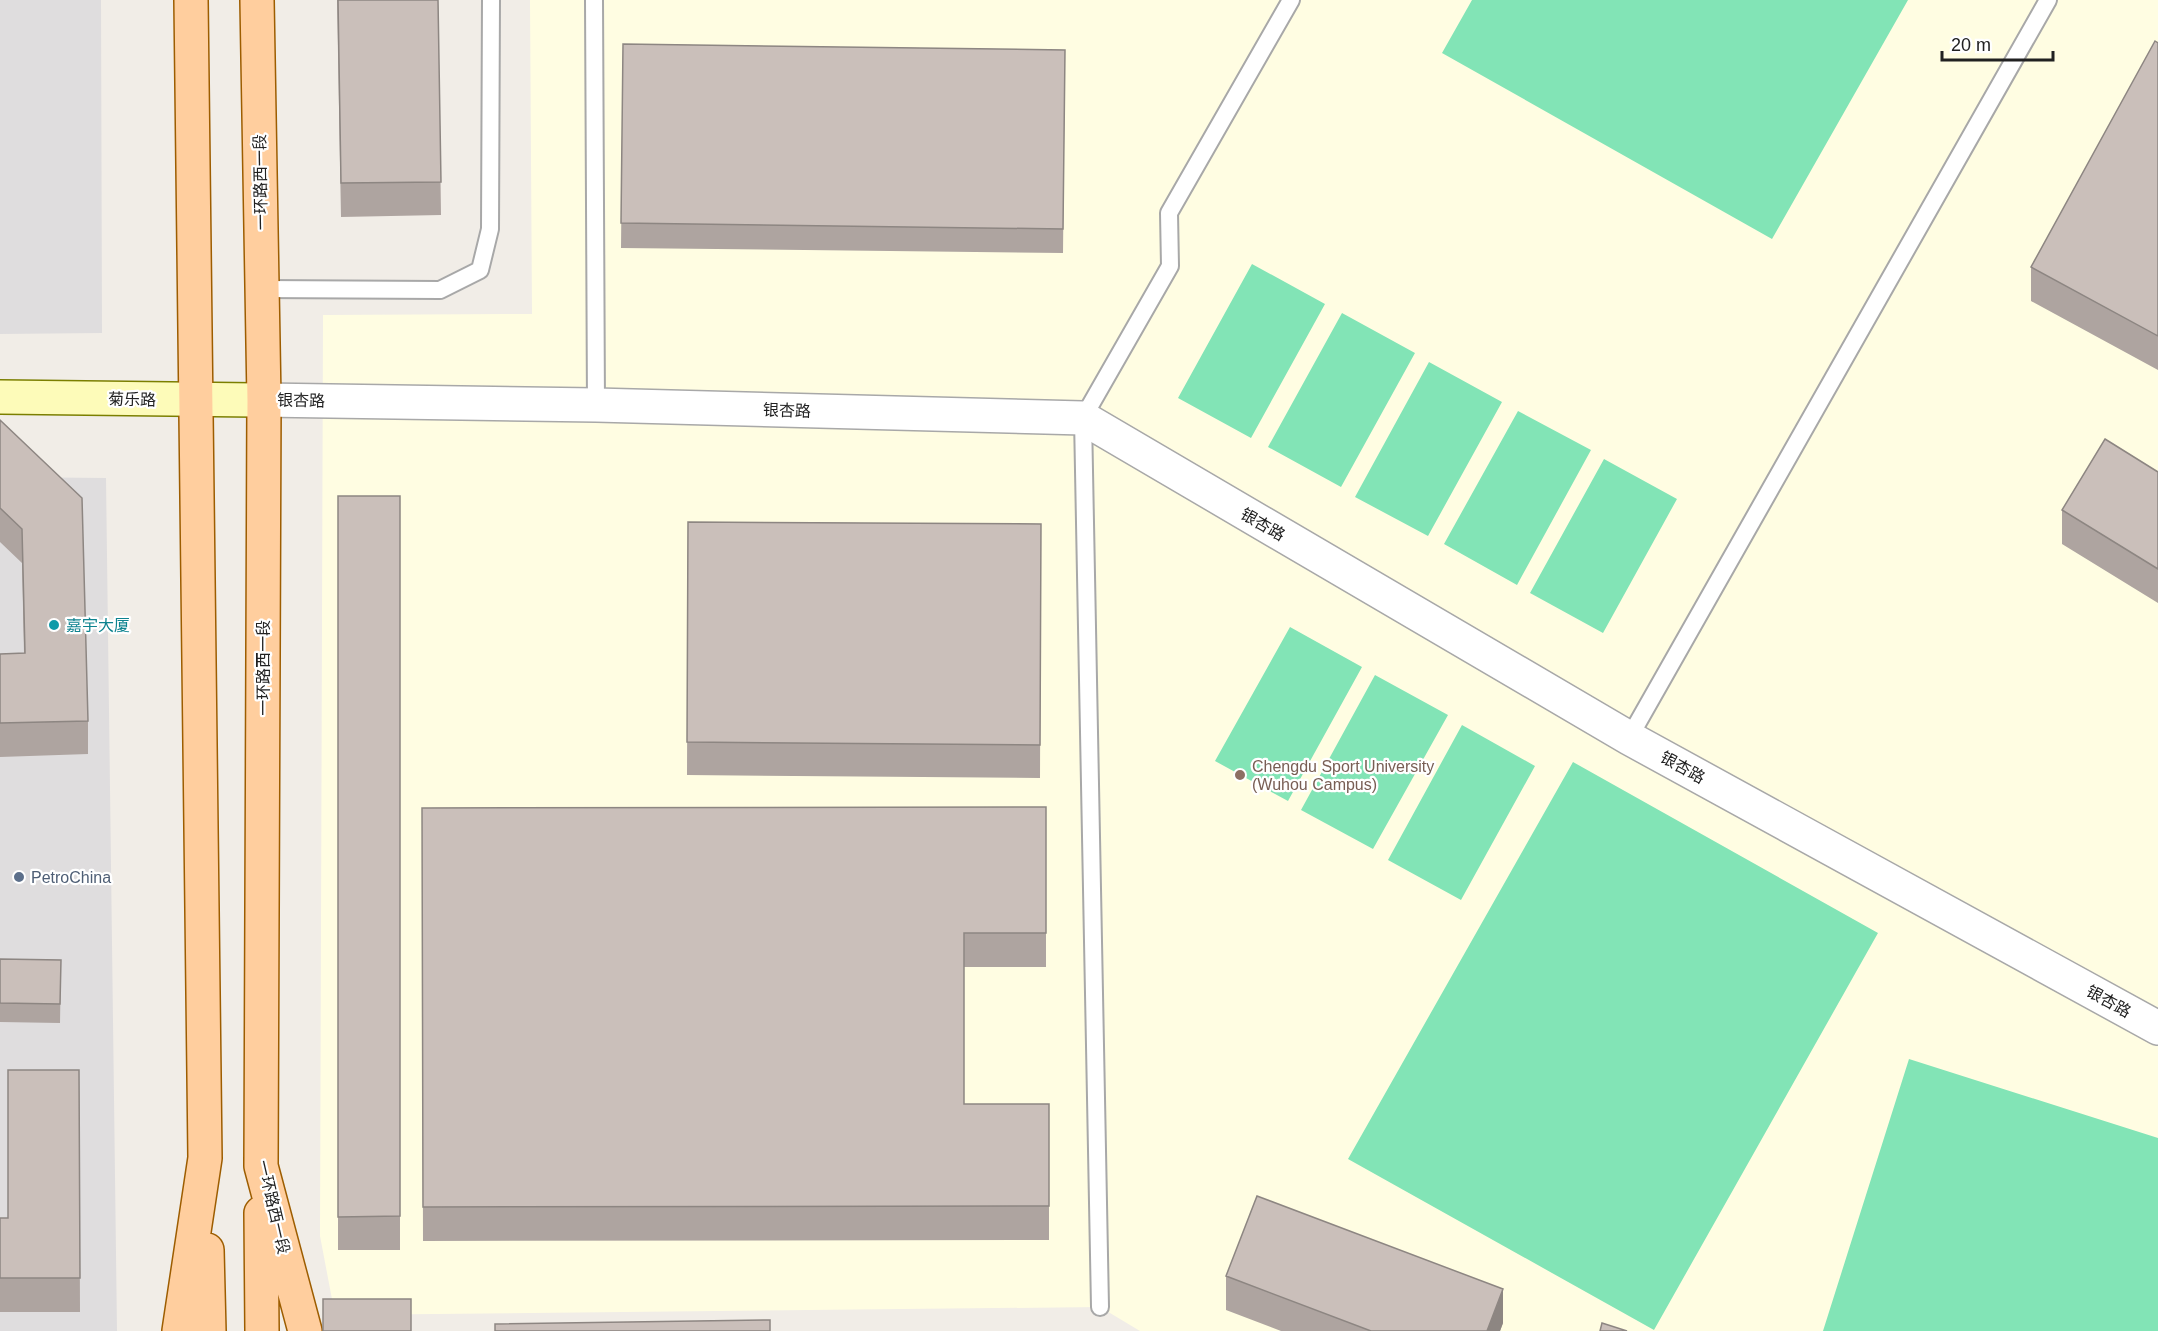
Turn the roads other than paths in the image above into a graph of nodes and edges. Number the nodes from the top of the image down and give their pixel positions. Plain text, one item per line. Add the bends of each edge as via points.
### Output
1 (191, 0) edge
2 (258, 0) edge
3 (491, 0) edge
4 (594, 0) edge
5 (1291, 0) edge
6 (2048, 0) edge
7 (262, 289) junction
8 (0, 397) edge
9 (198, 400) junction
10 (264, 400) junction
11 (597, 405) junction
12 (1083, 418) junction
13 (1629, 738) junction
14 (2158, 1028) edge
15 (205, 1158) junction
16 (261, 1166) junction
17 (1100, 1307) dead end
18 (179, 1331) edge
19 (209, 1331) edge
20 (262, 1331) edge
21 (305, 1331) edge

1 - 9 main road
2 - 7 main road, 一环路西一段
3 - 7 lane via 490,229 480,270 440,290
4 - 11 lane
5 - 12 lane via 1169,213 1170,266
6 - 13 lane
7 - 10 main road, 一环路西一段
8 - 9 street, 菊乐路
9 - 10 street, 菊乐路
9 - 15 main road
10 - 11 street, 银杏路
10 - 16 main road, 一环路西一段
11 - 12 street, 银杏路
12 - 13 street, 银杏路
12 - 17 lane
13 - 14 street, 银杏路
15 - 18 main road
15 - 19 main road
16 - 20 main road
16 - 21 main road, 一环路西一段

